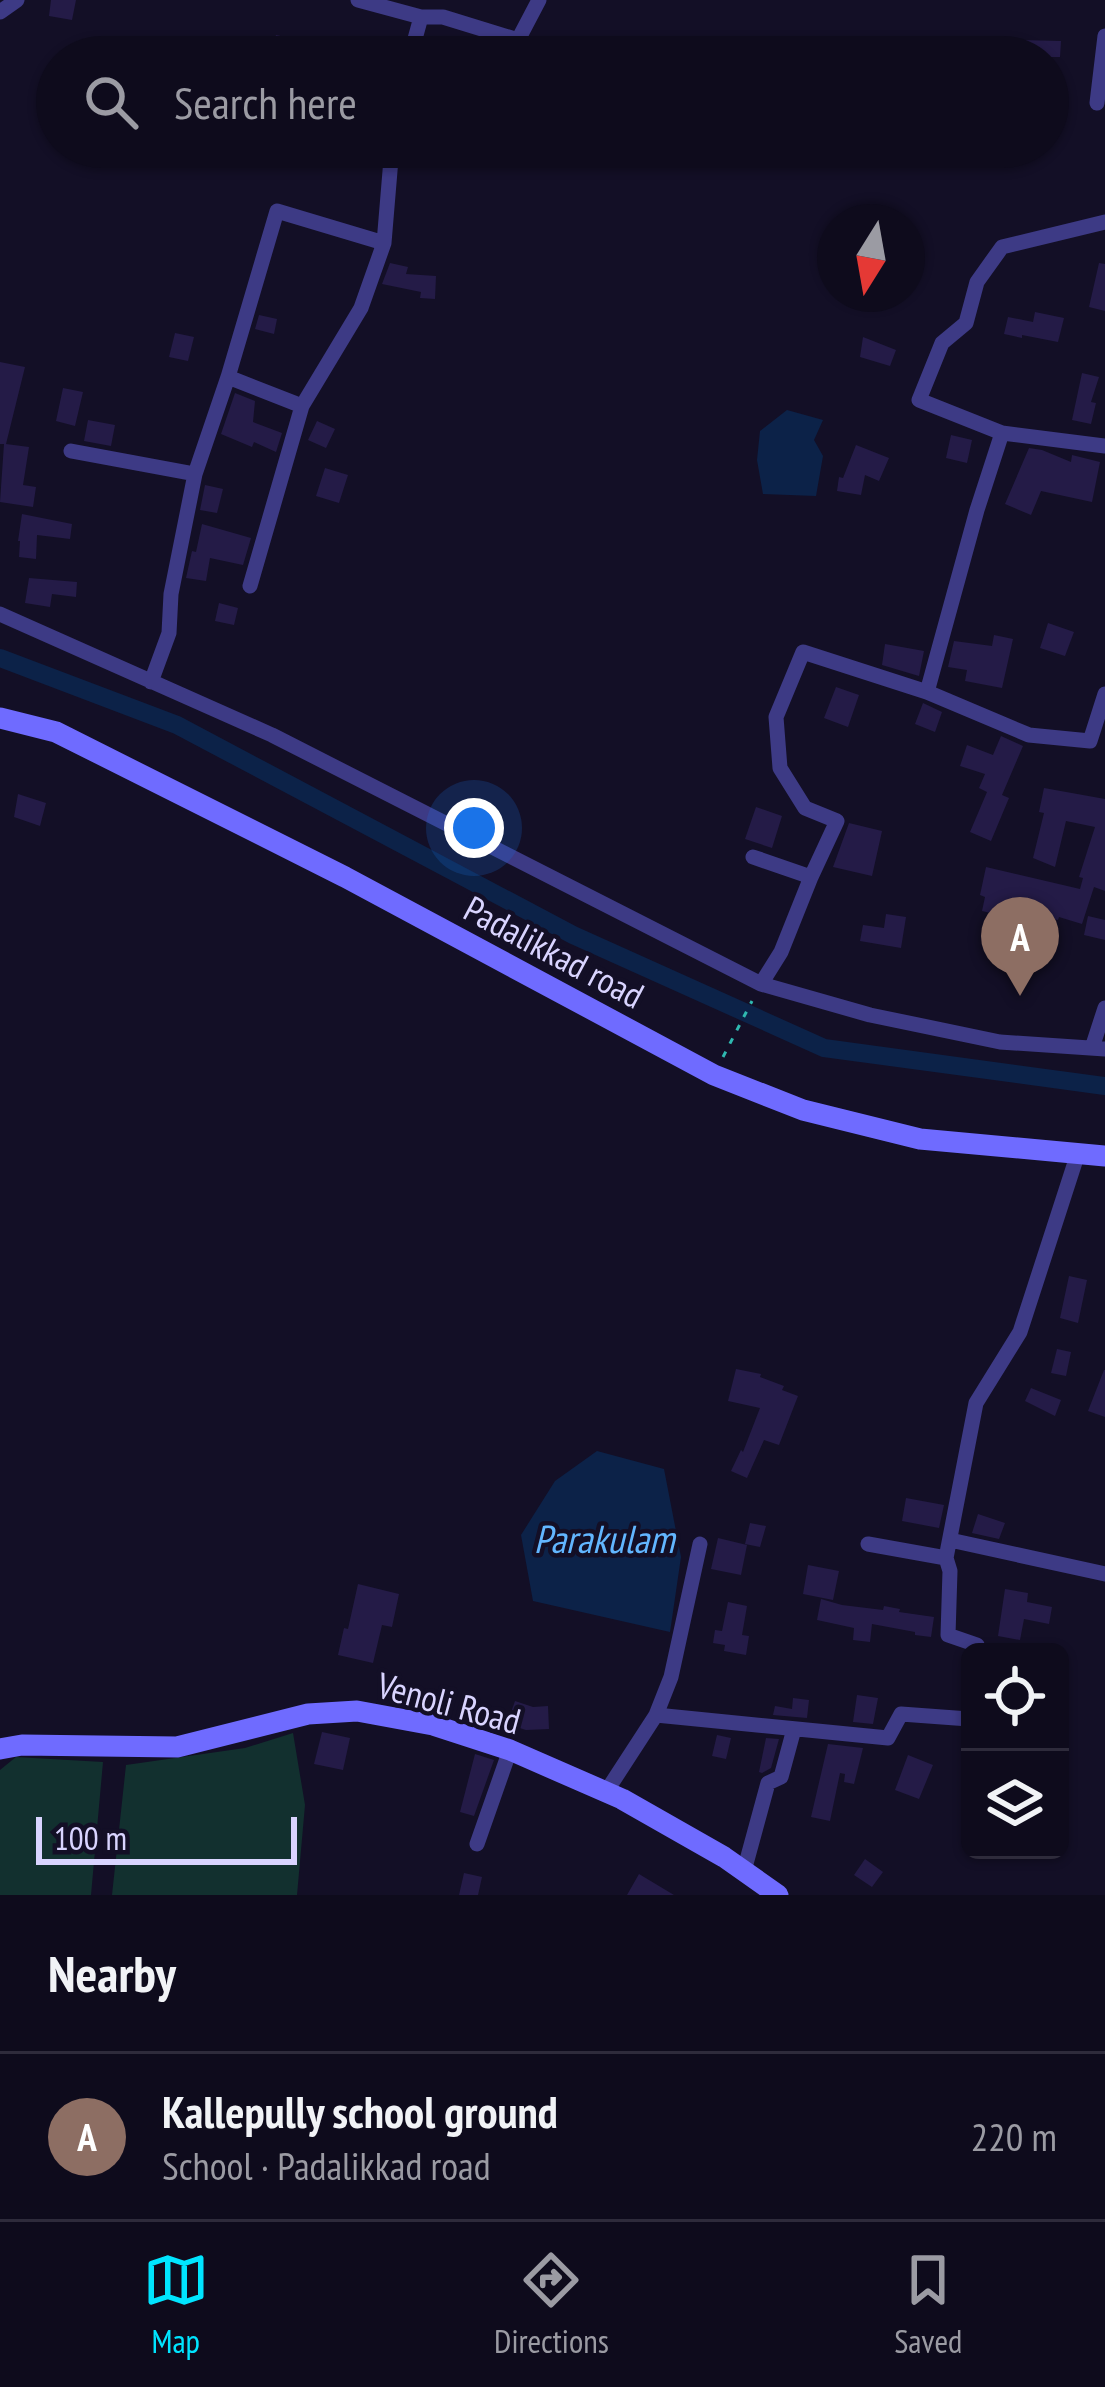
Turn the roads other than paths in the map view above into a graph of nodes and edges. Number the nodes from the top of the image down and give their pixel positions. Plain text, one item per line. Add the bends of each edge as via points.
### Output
1 (17, 0) edge
2 (358, 0) edge
3 (539, 0) edge
4 (0, 12) edge
5 (421, 17) junction
6 (416, 36) edge
7 (505, 36) edge
8 (520, 36) edge
9 (1105, 36) edge
10 (1097, 103) dead end
11 (390, 168) edge
12 (1105, 222) edge
13 (384, 243) junction
14 (228, 377) junction
15 (302, 406) junction
16 (1002, 433) junction
17 (1105, 446) edge
18 (71, 451) dead end
19 (195, 474) junction
20 (250, 586) dead end
21 (0, 614) edge
22 (151, 682) junction
23 (927, 692) junction
24 (1105, 694) edge
25 (0, 718) edge
26 (753, 857) dead end
27 (811, 877) junction
28 (761, 984) junction
29 (1105, 1008) edge
30 (1098, 1049) edge
31 (1078, 1153) junction
32 (1105, 1156) edge
33 (950, 1540) junction
34 (700, 1544) dead end
35 (868, 1544) dead end
36 (946, 1558) junction
37 (1105, 1574) edge
38 (971, 1643) edge
39 (656, 1714) junction
40 (961, 1719) edge
41 (794, 1729) junction
42 (0, 1749) edge
43 (510, 1750) junction
44 (606, 1792) junction
45 (477, 1844) dead end
46 (744, 1871) junction
47 (778, 1895) edge

1 - 4 street
2 - 5 street
3 - 8 street
5 - 6 street
5 - 7 street
9 - 10 street
11 - 13 street
12 - 16 street via 1002,247 977,281 966,323 942,343 919,400
13 - 14 street via 278,211
13 - 15 street via 362,308
14 - 15 street
14 - 19 street
15 - 20 street
16 - 17 street
16 - 23 street
18 - 19 street
19 - 22 street via 170,633
21 - 22 street
22 - 28 street via 272,735
23 - 24 street via 1029,735 1090,741
23 - 27 street via 803,652 776,717 780,768 805,808 837,821
25 - 31 street, Padalikkad road via 56,732 714,1075 803,1110 920,1139
26 - 27 street
27 - 28 street
28 - 30 street via 1000,1042
29 - 30 street
31 - 32 street, Padalikkad road
31 - 33 street via 1019,1332 976,1403
33 - 36 street
33 - 37 street
34 - 39 street
35 - 36 street
36 - 38 street via 948,1635
39 - 41 street
39 - 44 street
40 - 41 street via 901,1714 889,1738
41 - 46 street
42 - 43 street, Venoli Road via 177,1747 308,1714 357,1711
43 - 44 street, Venoli Road
43 - 45 street
44 - 46 street, Venoli Road
46 - 47 street, Venoli Road

